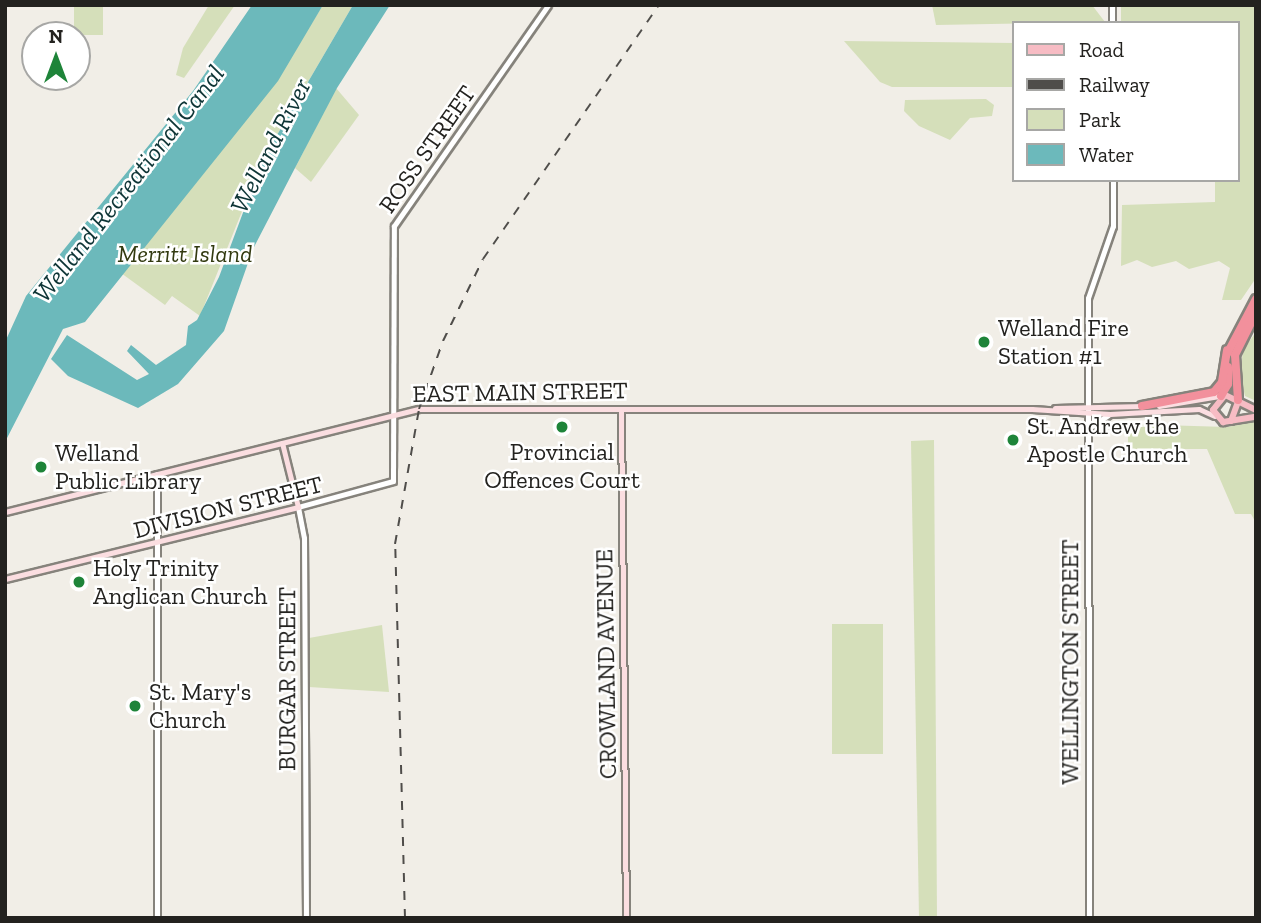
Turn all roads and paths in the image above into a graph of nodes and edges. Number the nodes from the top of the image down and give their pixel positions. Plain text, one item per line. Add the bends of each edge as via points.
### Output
1 (548, 5) edge
2 (1113, 182) edge
3 (1256, 299) edge
4 (1256, 313) edge
5 (1227, 350) junction
6 (1220, 396) junction
7 (1238, 401) junction
8 (1142, 406) junction
9 (1088, 409) junction
10 (621, 410) junction
11 (1256, 410) edge
12 (1110, 414) junction
13 (396, 415) junction
14 (1215, 416) junction
15 (1256, 417) edge
16 (1229, 422) junction
17 (1089, 429) junction
18 (312, 435) junction
19 (282, 443) junction
20 (287, 458) junction
21 (157, 474) junction
22 (298, 507) junction
23 (5, 512) edge
24 (157, 542) junction
25 (5, 579) edge
26 (157, 918) edge
27 (306, 918) edge
28 (626, 918) edge
29 (1089, 918) edge

1 - 13 street, ROSS STREET via 394,226
2 - 9 street, WELLINGTON STREET via 1113,226 1088,298
3 - 5 highway
4 - 7 highway via 1235,351
5 - 6 highway via 1229,382
5 - 8 highway via 1222,384 1214,392
6 - 7 main road
6 - 8 main road, EAST MAIN STREET
6 - 14 main road
7 - 11 main road
7 - 16 main road via 1238,414
8 - 9 main road, EAST MAIN STREET
9 - 10 main road, EAST MAIN STREET
9 - 12 main road, EAST MAIN STREET
9 - 17 street, WELLINGTON STREET
10 - 13 main road, EAST MAIN STREET via 430,409
10 - 28 main road, CROWLAND AVENUE
12 - 14 main road, EAST MAIN STREET via 1199,409
12 - 17 street via 1097,417
13 - 18 main road, EAST MAIN STREET
13 - 22 street, DIVISION STREET via 391,484
14 - 16 main road
15 - 16 main road
17 - 29 street, WELLINGTON STREET
18 - 19 main road, EAST MAIN STREET
18 - 20 main road via 290,444
19 - 20 main road, BURGAR STREET
19 - 21 main road, EAST MAIN STREET
20 - 22 main road, BURGAR STREET
21 - 23 main road, EAST MAIN STREET
21 - 24 street
22 - 24 main road, DIVISION STREET
22 - 27 street, BURGAR STREET via 304,548
24 - 25 main road, DIVISION STREET
24 - 26 street

